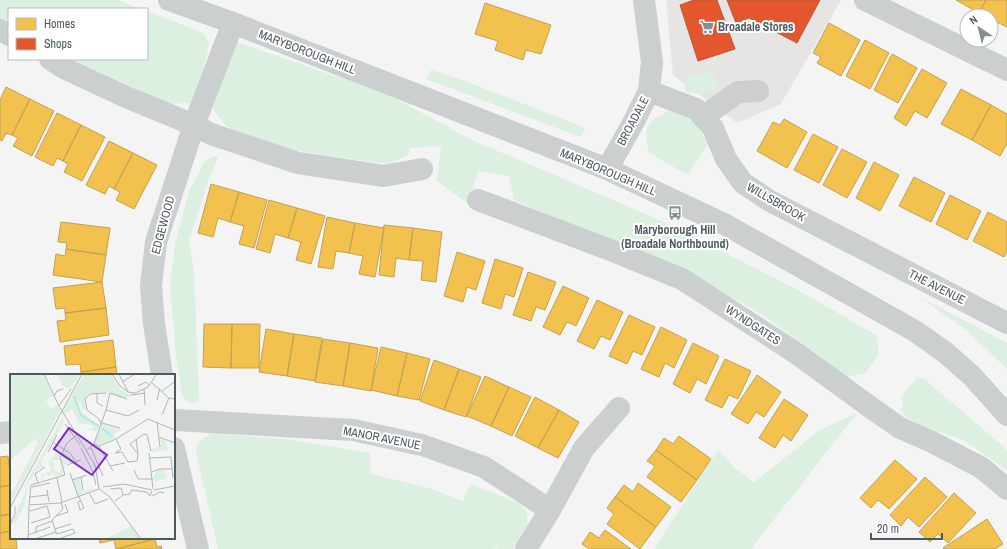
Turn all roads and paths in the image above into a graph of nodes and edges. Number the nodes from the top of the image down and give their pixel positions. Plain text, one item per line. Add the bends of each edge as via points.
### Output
1 (169, 0) edge
2 (644, 0) edge
3 (865, 0) edge
4 (233, 23) junction
5 (52, 60) edge
6 (1007, 70) edge
7 (649, 91) junction
8 (758, 92) dead end
9 (703, 117) junction
10 (194, 125) junction
11 (422, 169) dead end
12 (607, 169) junction
13 (478, 200) dead end
14 (868, 252) joint
15 (1007, 323) edge
16 (162, 374) edge
17 (619, 408) dead end
18 (1007, 415) edge
19 (175, 420) edge
20 (10, 432) edge
21 (0, 433) edge
22 (175, 452) edge
23 (1007, 489) edge
24 (550, 510) junction
25 (198, 549) edge
26 (526, 549) edge

1 - 4 street, MARYBOROUGH HILL
2 - 7 street, BROADALE via 652,62
3 - 6 street
4 - 10 street, EDGEWOOD
4 - 12 street, MARYBOROUGH HILL
5 - 10 street via 126,97
7 - 9 street, WILLSBROOK via 696,109
7 - 12 street, BROADALE
8 - 9 street via 738,92
9 - 14 street, WILLSBROOK via 713,128 726,159 743,183 770,201
10 - 11 street via 211,134 298,163 384,176
10 - 16 street, EDGEWOOD via 156,242 151,286
12 - 18 street, MARYBOROUGH HILL via 726,225 915,331 972,376
13 - 23 street, WYNDGATES via 682,279 796,353 900,428 982,468
14 - 15 street, THE AVENUE
17 - 24 street via 584,448
19 - 24 street, MANOR AVENUE via 353,430 422,445 484,467
20 - 21 street
22 - 25 street
24 - 26 street

